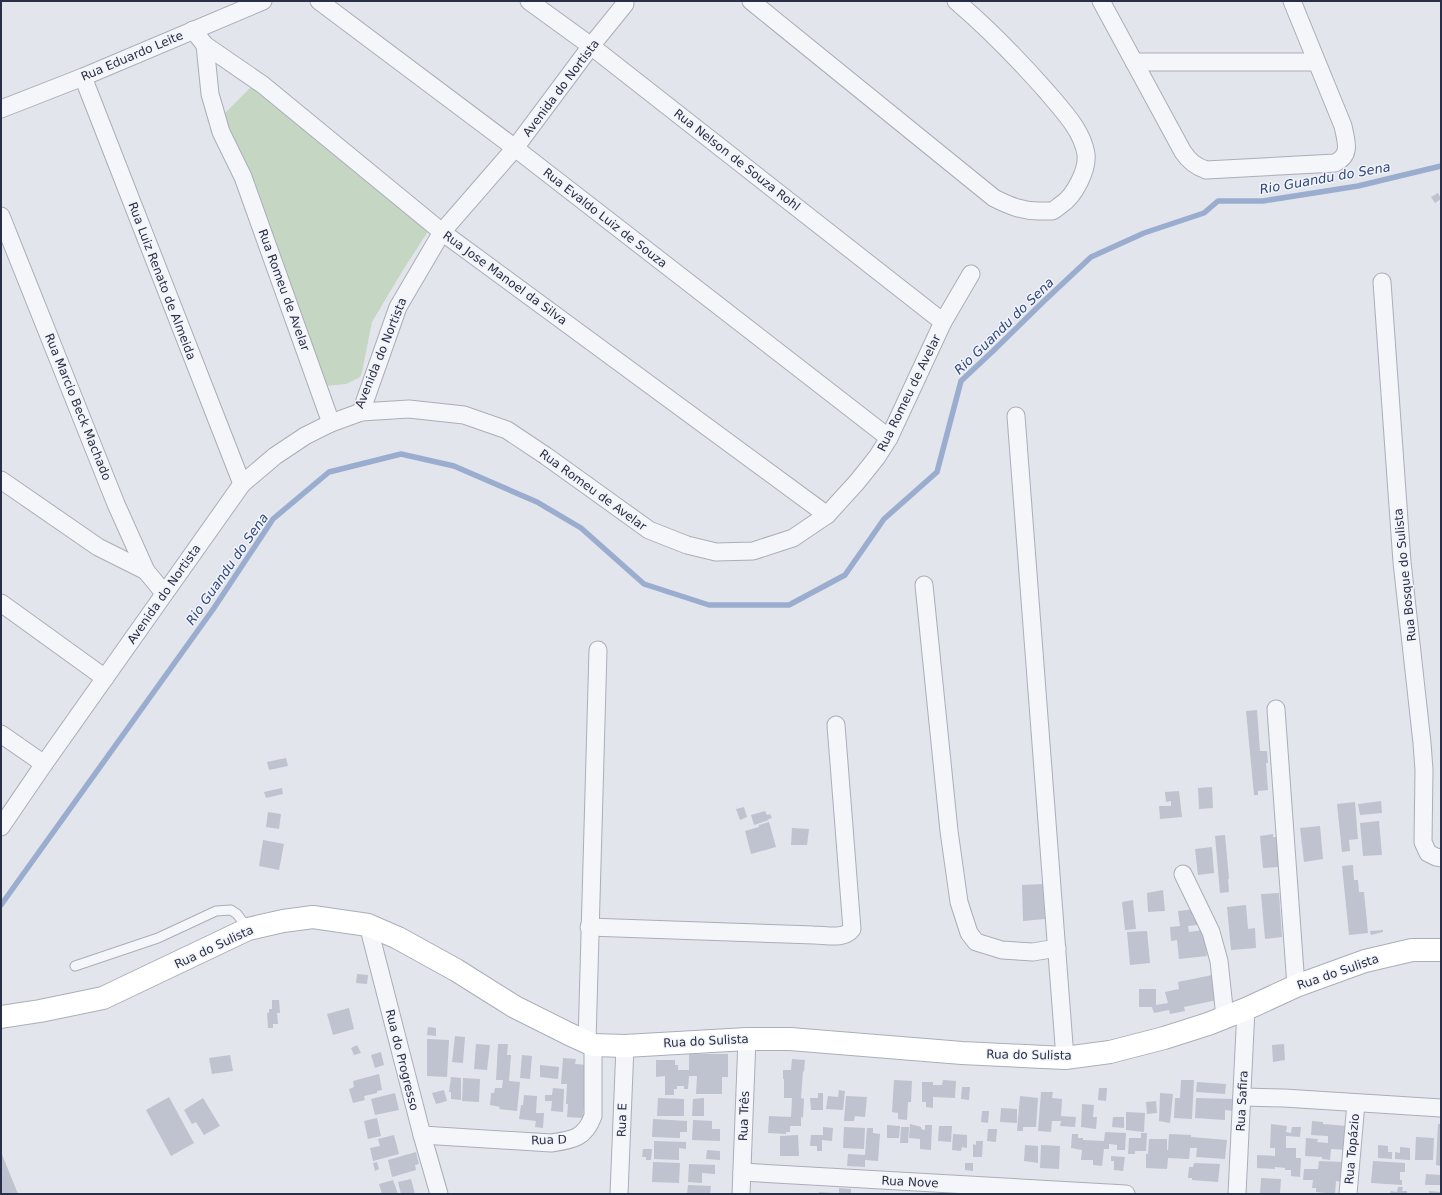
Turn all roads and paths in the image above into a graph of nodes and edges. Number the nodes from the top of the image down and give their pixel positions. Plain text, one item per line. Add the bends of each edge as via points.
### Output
1 (263, 1) edge
2 (319, 1) edge
3 (529, 1) edge
4 (751, 1) edge
5 (956, 1) edge
6 (1101, 1) edge
7 (1292, 1) edge
8 (625, 4) dead end
9 (193, 30) junction
10 (205, 45) junction
11 (591, 46) junction
12 (1134, 62) junction
13 (1316, 62) junction
14 (83, 77) junction
15 (1, 109) edge
16 (515, 148) junction
17 (1, 216) edge
18 (442, 232) junction
19 (971, 274) dead end
20 (1382, 282) dead end
21 (943, 322) junction
22 (360, 412) junction
23 (1016, 416) dead end
24 (331, 423) junction
25 (889, 438) junction
26 (1, 480) edge
27 (242, 484) junction
28 (827, 515) junction
29 (146, 571) junction
30 (924, 585) dead end
31 (164, 593) junction
32 (1, 603) edge
33 (598, 650) dead end
34 (105, 678) junction
35 (1276, 709) dead end
36 (836, 725) dead end
37 (1, 734) edge
38 (44, 764) junction
39 (1, 827) edge
40 (1441, 858) edge
41 (1183, 874) dead end
42 (368, 925) junction
43 (589, 926) junction
44 (248, 929) junction
45 (1057, 948) junction
46 (1441, 950) edge
47 (75, 966) dead end
48 (1296, 986) junction
49 (1246, 1009) junction
50 (1, 1017) edge
51 (1224, 1017) junction
52 (747, 1039) junction
53 (590, 1044) junction
54 (625, 1046) junction
55 (1065, 1058) junction
56 (1242, 1097) junction
57 (1356, 1103) junction
58 (1441, 1108) edge
59 (422, 1135) junction
60 (742, 1172) junction
61 (438, 1194) edge
62 (619, 1194) edge
63 (741, 1194) edge
64 (1126, 1194) edge
65 (1237, 1194) edge
66 (1348, 1194) edge

1 - 9 street, Rua Eduardo Leite
2 - 16 street, Rua Evaldo Luiz de Souza
3 - 11 street, Rua Nelson de Souza Rohl
4 - 5 street via 994,198 1030,212 1052,211 1068,200 1084,172 1086,154 1081,139 1065,114 1029,72 990,30
6 - 12 street
7 - 13 street
8 - 11 street, Avenida do Nortista
9 - 10 street, Rua Jose Manoel da Silva
9 - 14 street, Rua Eduardo Leite
10 - 18 street, Rua Jose Manoel da Silva via 263,85
10 - 24 street, Rua Romeu de Avelar via 210,94 221,132 243,177
11 - 16 street, Avenida do Nortista
11 - 21 street, Rua Nelson de Souza Rohl
12 - 13 street
12 - 13 street via 1183,152 1190,162 1206,170 1335,163 1342,159 1347,148 1343,126
14 - 15 street, Rua Eduardo Leite
14 - 27 street, Rua Luiz Renato de Almeida
16 - 18 street, Avenida do Nortista
16 - 25 street, Rua Evaldo Luiz de Souza
17 - 29 street, Rua Marcio Beck Machado via 113,496
18 - 22 street, Avenida do Nortista via 398,307
18 - 28 street, Rua Jose Manoel da Silva
19 - 21 street, Rua Romeu de Avelar
20 - 40 street, Rua Bosque do Sulista via 1402,562 1423,756 1423,842 1428,853
21 - 25 street, Rua Romeu de Avelar
22 - 24 street, Avenida do Nortista
22 - 28 street, Rua Romeu de Avelar via 409,410 464,415 507,430 649,530 687,545 716,552 753,551 793,538
23 - 45 street
24 - 27 street, Avenida do Nortista via 275,456
25 - 28 street, Rua Romeu de Avelar via 857,482
26 - 29 street via 98,547
27 - 31 street, Avenida do Nortista
29 - 31 street, Rua Marcio Beck Machado
30 - 45 street via 950,838 959,902 969,933 976,942 1002,950 1033,952
31 - 34 street, Avenida do Nortista
32 - 34 street
33 - 43 street, Rua D
34 - 38 street, Avenida do Nortista
35 - 48 street
36 - 43 street via 852,929 848,933 842,936
37 - 38 street
38 - 39 street, Avenida do Nortista
41 - 51 street via 1211,932 1219,961
42 - 44 street, Rua do Sulista via 313,917
42 - 53 street, Rua do Sulista via 398,938 516,1007
42 - 59 street, Rua do Progresso
43 - 53 street, Rua D
44 - 47 lane via 231,910 216,911 158,938
44 - 50 street, Rua do Sulista via 103,998
45 - 55 street
46 - 48 street, Rua do Sulista via 1412,950 1365,960
48 - 49 street, Rua do Sulista
49 - 51 street, Rua do Sulista
49 - 56 street, Rua Safira
51 - 55 street, Rua do Sulista via 1164,1038 1110,1052
52 - 54 street, Rua do Sulista
52 - 55 street, Rua do Sulista
52 - 60 street, Rua Três
53 - 54 street, Rua do Sulista
53 - 59 street, Rua D via 593,1116 589,1127 576,1138 551,1143
54 - 62 street, Rua E
56 - 57 street
56 - 65 street, Rua Safira
57 - 58 street
57 - 66 street, Rua Topázio
59 - 61 street, Rua do Progresso
60 - 63 street, Rua Três
60 - 64 street, Rua Nove

